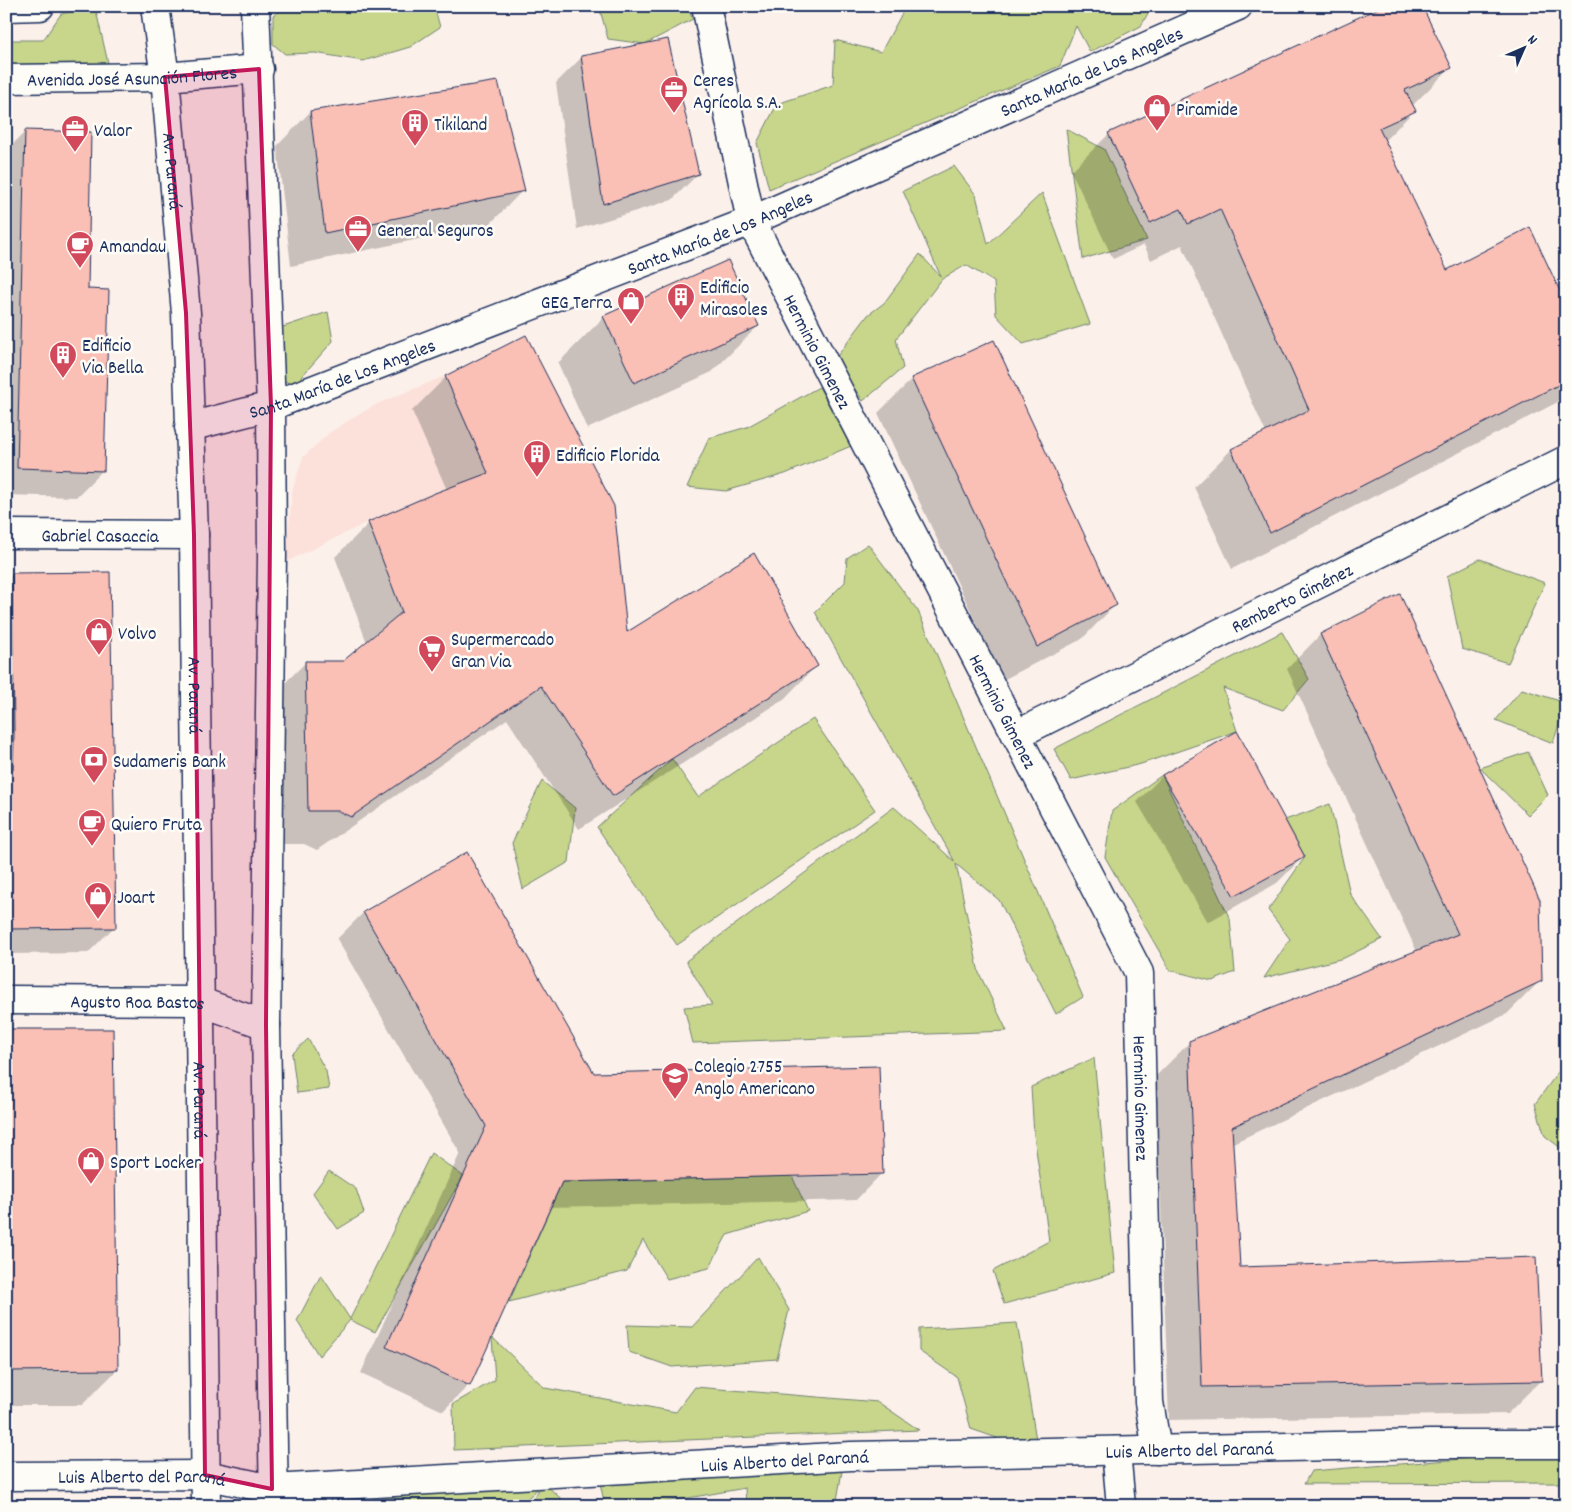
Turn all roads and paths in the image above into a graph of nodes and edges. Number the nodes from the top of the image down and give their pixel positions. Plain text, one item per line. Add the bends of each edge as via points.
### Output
1 (40, 6) edge
2 (155, 6) edge
3 (255, 6) edge
4 (706, 6) edge
5 (1238, 6) edge
6 (6, 7) edge
7 (259, 69) junction
8 (165, 77) junction
9 (6, 78) edge
10 (751, 221) junction
11 (271, 406) junction
12 (189, 426) junction
13 (1566, 460) edge
14 (6, 534) edge
15 (194, 535) junction
16 (1016, 735) junction
17 (6, 1000) edge
18 (198, 1001) junction
19 (266, 1025) junction
20 (1566, 1444) edge
21 (1157, 1450) junction
22 (1116, 1451) junction
23 (206, 1475) junction
24 (6, 1476) edge
25 (273, 1497) edge
26 (206, 1506) edge
27 (1121, 1506) edge

1 - 6 street
2 - 8 street, Av. Paraná
3 - 7 street
4 - 10 street, Herminio Gimenez
5 - 10 street, Santa María de Los Angeles
7 - 8 street, Avenida José Asunción Flores
7 - 11 street
8 - 9 street, Avenida José Asunción Flores
8 - 12 street, Av. Paraná via 186,313
10 - 11 street, Santa María de Los Angeles
10 - 16 street, Herminio Gimenez
11 - 12 street, Santa María de Los Angeles
11 - 19 street
12 - 15 street, Av. Paraná
13 - 16 street, Remberto Giménez
14 - 15 street, Gabriel Casaccia
15 - 18 street, Av. Paraná
16 - 21 street, Herminio Gimenez via 1139,973 1149,1402
17 - 18 street, Agusto Roa Bastos
18 - 19 street, Agusto Roa Bastos
18 - 23 street, Av. Paraná
19 - 25 street
20 - 21 street, Luis Alberto del Paraná
21 - 22 street, Luis Alberto del Paraná
22 - 25 street, Luis Alberto del Paraná via 851,1456
22 - 27 street
23 - 24 street, Luis Alberto del Paraná
23 - 25 street, Luis Alberto del Paraná
23 - 26 street, Av. Paraná

